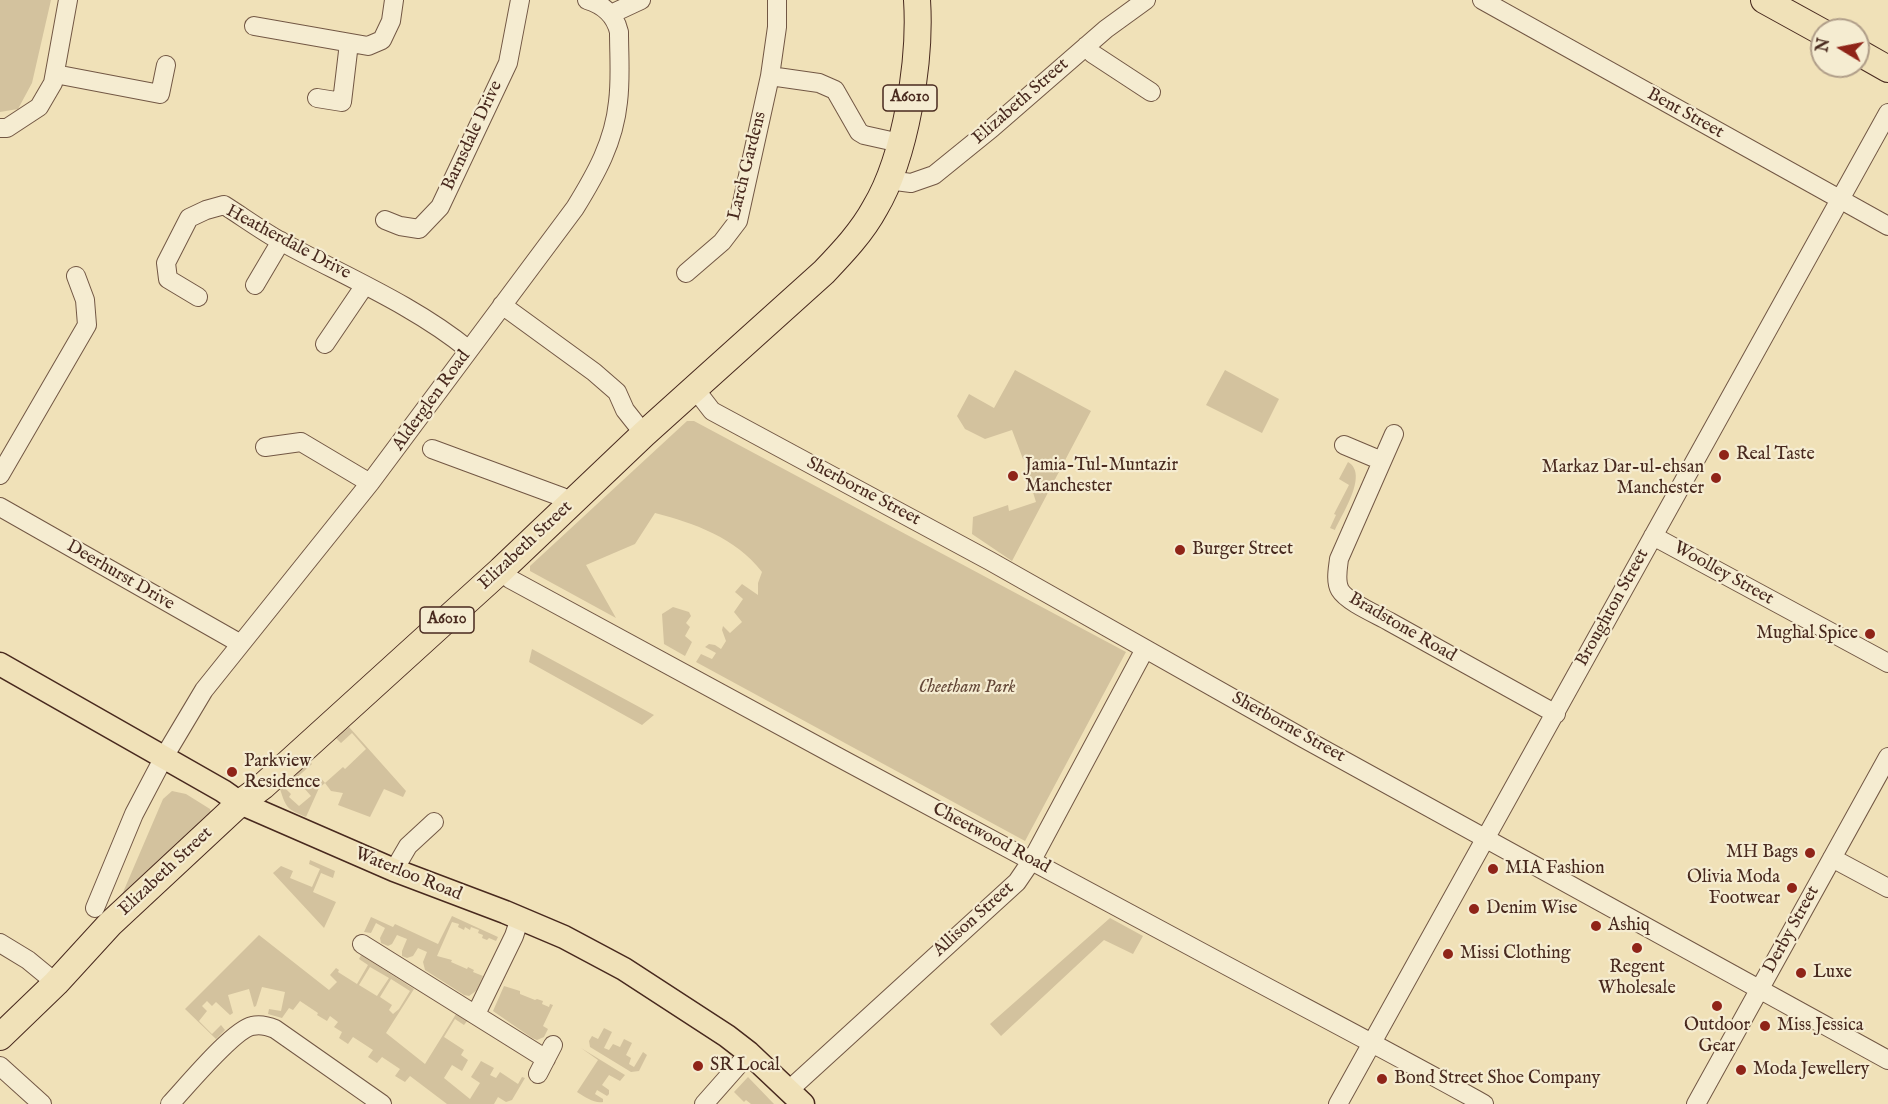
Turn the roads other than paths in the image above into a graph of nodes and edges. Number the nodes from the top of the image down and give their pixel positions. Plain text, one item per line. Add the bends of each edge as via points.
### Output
1 (68, 0) edge
2 (394, 0) edge
3 (520, 0) edge
4 (587, 0) edge
5 (641, 0) edge
6 (777, 0) edge
7 (917, 0) edge
8 (1146, 0) edge
9 (1482, 0) edge
10 (1764, 0) edge
11 (611, 14) junction
12 (1810, 25) edge
13 (254, 26) dead end
14 (349, 43) junction
15 (1086, 46) junction
16 (1870, 59) edge
17 (166, 65) dead end
18 (1888, 69) edge
19 (55, 74) junction
20 (770, 75) junction
21 (1150, 92) dead end
22 (317, 98) dead end
23 (1888, 112) edge
24 (0, 128) edge
25 (900, 143) junction
26 (886, 186) junction
27 (1839, 199) junction
28 (385, 220) dead end
29 (1888, 226) edge
30 (281, 241) junction
31 (686, 273) dead end
32 (76, 276) dead end
33 (255, 285) dead end
34 (365, 285) junction
35 (198, 297) dead end
36 (502, 305) junction
37 (326, 344) dead end
38 (469, 350) junction
39 (694, 389) junction
40 (644, 434) junction
41 (1394, 434) dead end
42 (1344, 445) dead end
43 (265, 447) dead end
44 (432, 449) dead end
45 (1382, 461) junction
46 (0, 475) edge
47 (370, 483) junction
48 (569, 505) junction
49 (0, 507) edge
50 (1653, 536) junction
51 (501, 570) junction
52 (241, 644) junction
53 (1145, 649) junction
54 (1888, 663) edge
55 (0, 664) edge
56 (1556, 714) junction
57 (164, 757) junction
58 (1888, 757) edge
59 (240, 803) junction
60 (434, 822) dead end
61 (1486, 837) junction
62 (1832, 858) junction
63 (1032, 861) junction
64 (394, 870) junction
65 (1888, 888) edge
66 (95, 908) dead end
67 (520, 918) junction
68 (0, 943) edge
69 (362, 944) dead end
70 (56, 983) junction
71 (1760, 988) junction
72 (476, 1014) junction
73 (0, 1037) edge
74 (1372, 1042) junction
75 (749, 1053) junction
76 (546, 1059) dead end
77 (1888, 1060) edge
78 (0, 1066) edge
79 (796, 1097) edge
80 (42, 1104) edge
81 (170, 1104) edge
82 (382, 1104) edge
83 (704, 1104) edge
84 (1338, 1104) edge
85 (1484, 1104) edge
86 (1696, 1104) edge

1 - 19 street
2 - 14 street via 391,21 382,40 368,46
3 - 28 street, Barnsdale Drive via 508,63 440,207 419,229
4 - 11 street
5 - 11 street
6 - 20 street, Larch Gardens
7 - 25 highway, A6010 via 913,86
8 - 15 street, Elizabeth Street
9 - 27 street, Bent Street
10 - 12 highway
11 - 36 street, Alderglen Road via 619,32 618,101 606,152 575,208
13 - 14 street
14 - 22 street via 350,103
15 - 21 street
15 - 26 street, Elizabeth Street via 933,175
16 - 18 highway
17 - 19 street via 160,94
19 - 24 street via 39,107 7,128
20 - 25 street via 819,83 836,90 859,132
20 - 31 street, Larch Gardens via 738,221 722,242
23 - 27 street, Broughton Street
25 - 26 highway, A6010
26 - 39 highway, Elizabeth Street / A6010 via 866,223 824,272
27 - 29 street, Bent Street
27 - 50 street, Broughton Street
30 - 33 street
30 - 34 street, Heatherdale Drive
30 - 35 street, Heatherdale Drive via 224,205 189,219 166,262 168,279
32 - 46 street via 85,300 87,325
34 - 37 street
34 - 38 street, Heatherdale Drive via 451,335
36 - 38 street, Alderglen Road
36 - 40 street via 617,392 625,410
38 - 47 street, Alderglen Road
39 - 40 highway, Elizabeth Street / A6010
39 - 53 street, Sherborne Street via 712,411
40 - 48 highway, Elizabeth Street / A6010
41 - 45 street, Bradstone Road
42 - 45 street
43 - 47 street via 301,442
44 - 48 street via 562,496
45 - 56 street, Bradstone Road via 1340,558 1337,570 1341,591 1385,620
47 - 52 street, Alderglen Road
48 - 51 highway, Elizabeth Street / A6010
49 - 52 street, Deerhurst Drive
50 - 54 street, Woolley Street
50 - 56 street, Broughton Street
51 - 59 highway, Elizabeth Street / A6010
51 - 63 street, Cheetwood Road via 510,579
52 - 57 street, Alderglen Road via 204,690
53 - 61 street, Sherborne Street
53 - 63 street, Allison Street
55 - 57 main road, Waterloo Road
56 - 61 street, Broughton Street
57 - 59 main road, Waterloo Road
57 - 66 street, Alderglen Road via 134,814
58 - 62 street, Derby Street
59 - 64 main road, Waterloo Road
59 - 70 highway, Elizabeth Street / A6010 via 110,924
60 - 64 street via 408,846
61 - 71 street, Sherborne Street
61 - 74 street, Broughton Street
62 - 65 street
62 - 71 street, Derby Street
63 - 74 street, Cheetwood Road
63 - 79 street, Allison Street via 1009,890
64 - 67 main road, Waterloo Road
67 - 72 street
67 - 75 main road, Waterloo Road via 624,969
68 - 70 street
69 - 72 street
70 - 73 highway, Elizabeth Street / A6010
71 - 77 street, Sherborne Street
71 - 86 street, Derby Street
72 - 76 street
74 - 84 street, Broughton Street
74 - 85 street, Cheetwood Road
75 - 79 main road, Waterloo Road
75 - 83 street
78 - 80 street
81 - 82 street via 233,1038 260,1025 276,1029

